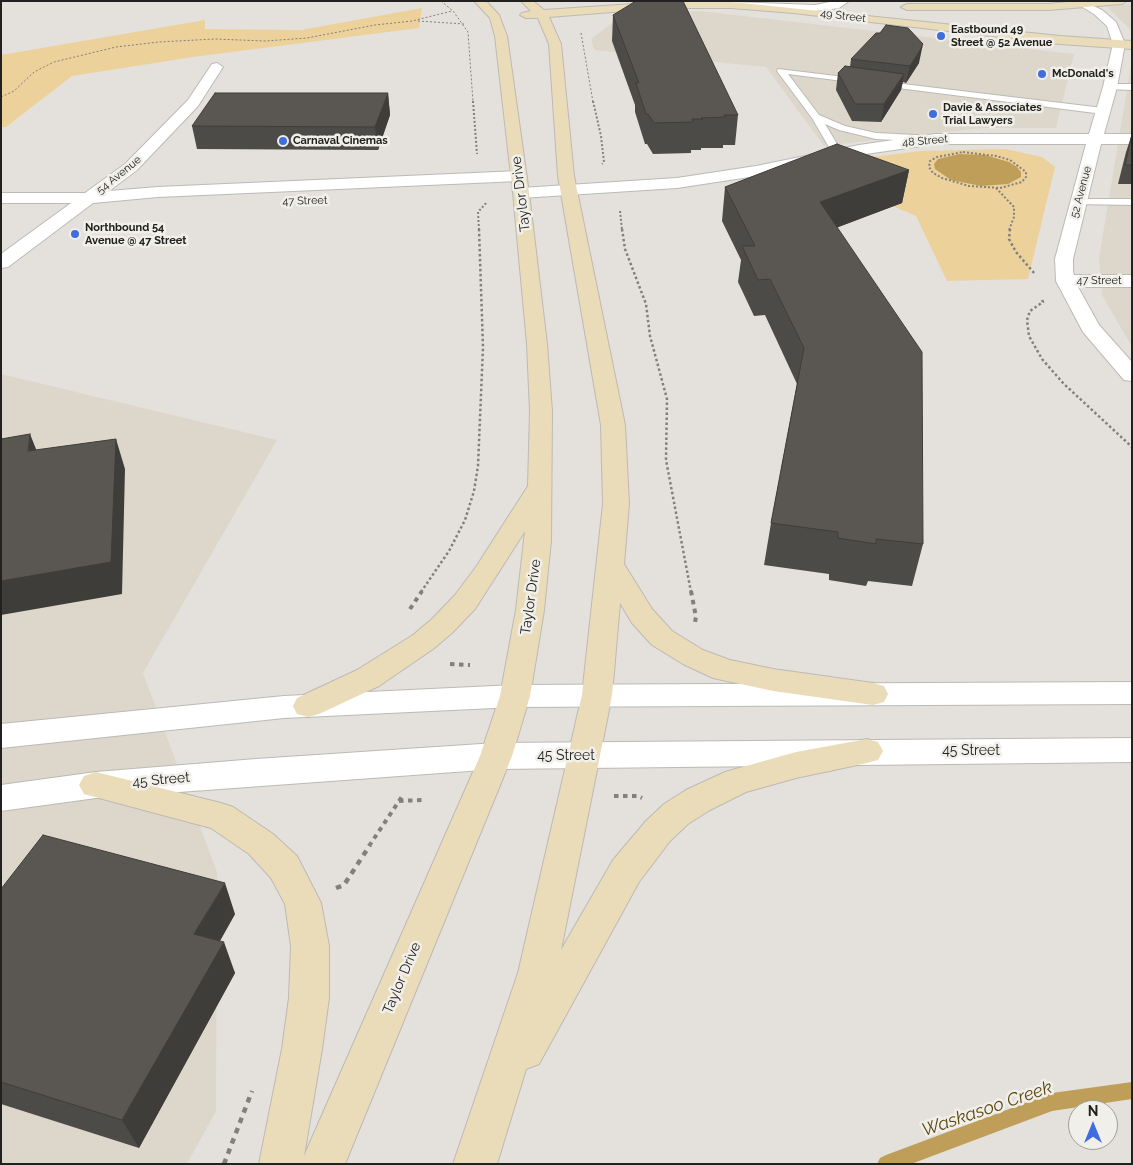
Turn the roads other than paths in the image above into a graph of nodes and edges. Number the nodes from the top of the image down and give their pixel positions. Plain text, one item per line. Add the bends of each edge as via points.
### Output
1 (822, 1) edge
2 (1072, 1) edge
3 (1122, 1) edge
4 (844, 2) edge
5 (1084, 3) edge
6 (859, 4) dead end
7 (536, 5) edge
8 (732, 5) junction
9 (899, 7) dead end
10 (499, 10) edge
11 (1125, 44) edge
12 (217, 67) dead end
13 (1110, 87) junction
14 (1132, 87) edge
15 (1103, 111) junction
16 (816, 117) junction
17 (935, 139) junction
18 (1094, 139) junction
19 (1132, 139) edge
20 (838, 154) junction
21 (555, 180) junction
22 (514, 188) junction
23 (1, 198) edge
24 (89, 198) junction
25 (347, 200) dead end
26 (1079, 202) junction
27 (1132, 202) edge
28 (1, 263) edge
29 (1066, 280) junction
30 (1132, 281) edge
31 (1132, 375) edge
32 (540, 485) junction
33 (610, 564) junction
34 (1132, 693) edge
35 (873, 694) junction
36 (597, 695) junction
37 (515, 696) junction
38 (308, 706) junction
39 (1, 736) edge
40 (1132, 750) edge
41 (867, 751) junction
42 (496, 756) junction
43 (584, 756) junction
44 (96, 785) junction
45 (1, 798) edge
46 (496, 1098) junction
47 (281, 1164) edge
48 (323, 1164) edge
49 (475, 1164) edge

1 - 4 main road
2 - 5 lane
3 - 5 main road
4 - 6 main road
4 - 8 street via 815,8
5 - 9 main road via 1006,8
5 - 11 street via 1112,25
7 - 8 main road, 49 Street
7 - 10 main road, 49 Street
7 - 21 main road via 547,22 554,44
8 - 11 main road, 49 Street via 1042,39
10 - 22 main road, Taylor Drive
11 - 13 street, 52 Avenue
12 - 24 street, 54 Avenue via 193,104 138,161
13 - 14 lane
13 - 15 street, 52 Avenue
15 - 16 lane via 781,71
15 - 18 street, 52 Avenue
16 - 17 lane via 842,128 876,136
16 - 20 lane
17 - 18 street, 48 Street
17 - 20 street, 48 Street
18 - 19 street, 48 Street
18 - 26 street, 52 Avenue
20 - 21 street, 48 Street via 781,167 677,183
21 - 22 street
21 - 22 street
21 - 33 main road via 613,424 616,504
22 - 24 street, 47 Street via 158,192
22 - 32 main road, Taylor Drive via 538,363
23 - 24 street, 47 Street
24 - 25 street, 47 Street via 149,208
24 - 28 street, 54 Avenue
26 - 27 lane
26 - 29 street, 52 Avenue via 1064,258
29 - 30 street, 47 Street
29 - 31 street, 52 Avenue via 1090,328
32 - 37 main road, Taylor Drive via 530,610
32 - 38 main road via 486,573 442,626 368,678
33 - 35 main road via 642,616 662,638 694,657 724,670
33 - 36 main road
34 - 35 street
35 - 36 street
36 - 37 street
36 - 43 main road
37 - 38 street
37 - 42 main road, Taylor Drive
38 - 39 street
40 - 41 street, 45 Street
41 - 43 street, 45 Street
41 - 46 main road via 737,781 676,814 626,871
42 - 43 street, 45 Street
42 - 44 street, 45 Street
42 - 48 main road, Taylor Drive
43 - 46 main road via 537,973
44 - 45 street, 45 Street
44 - 47 main road via 220,818 267,849 284,867 303,903 310,946 309,998
46 - 49 main road

